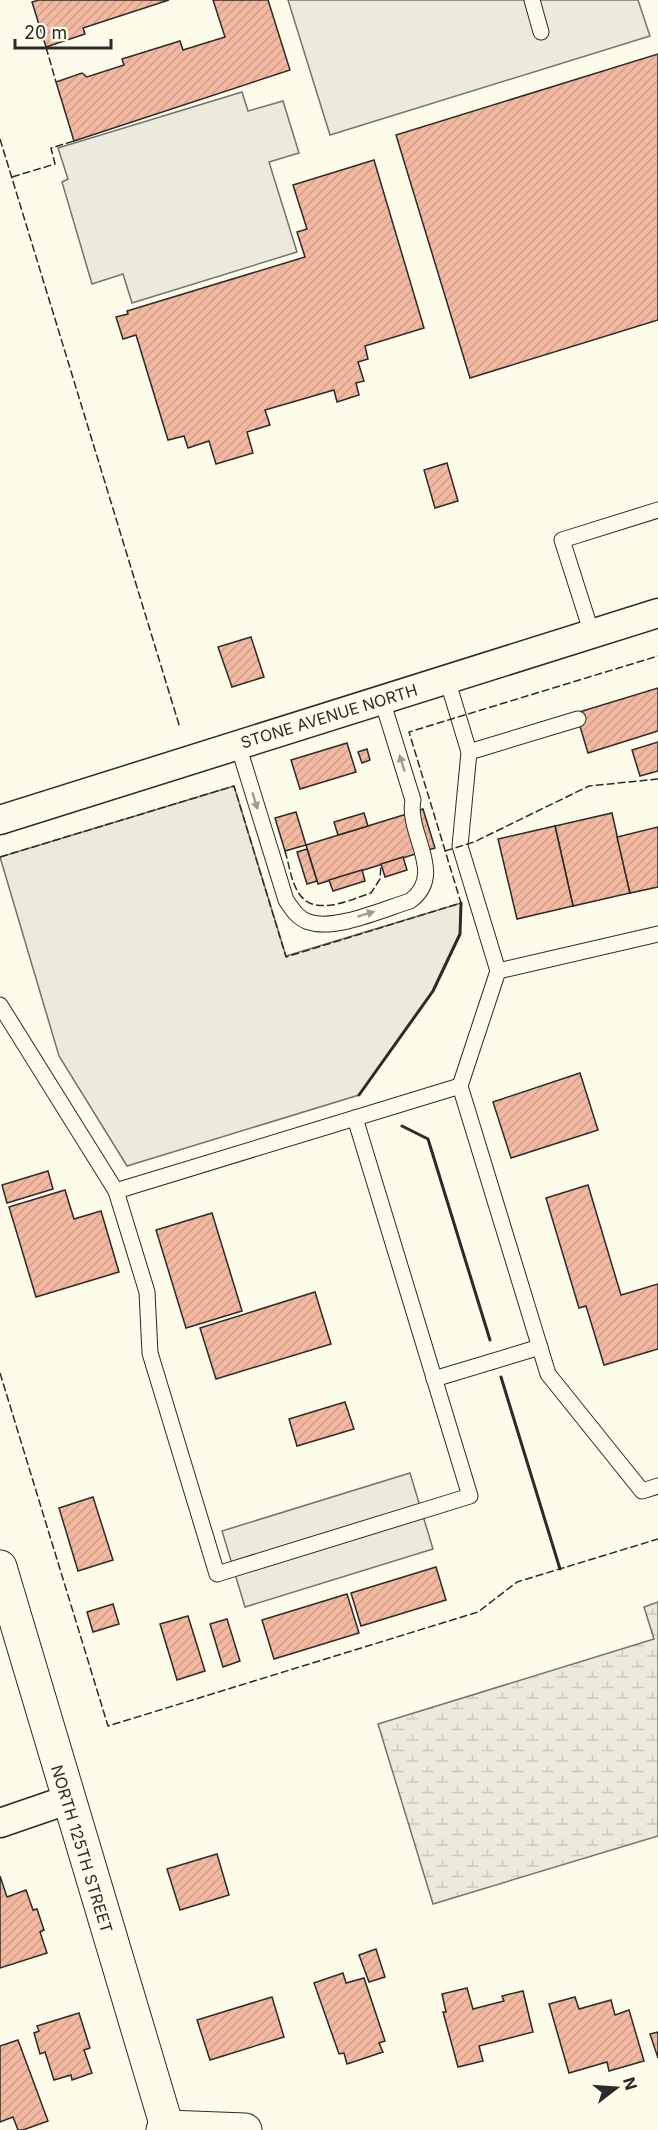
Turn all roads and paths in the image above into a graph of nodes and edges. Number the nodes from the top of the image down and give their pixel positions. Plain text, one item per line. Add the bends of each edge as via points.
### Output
1 (532, 0) edge
2 (541, 32) dead end
3 (658, 510) edge
4 (658, 613) edge
5 (592, 634) junction
6 (447, 679) junction
7 (382, 700) junction
8 (578, 719) dead end
9 (238, 745) junction
10 (469, 752) junction
11 (0, 820) edge
12 (658, 934) edge
13 (498, 971) junction
14 (0, 1005) edge
15 (460, 1086) junction
16 (355, 1118) junction
17 (116, 1191) junction
18 (540, 1347) junction
19 (434, 1379) junction
20 (658, 1486) edge
21 (1, 1575) edge
22 (67, 1800) junction
23 (0, 1824) edge
24 (166, 2129) edge
25 (245, 2130) edge

1 - 2 lane
3 - 5 lane via 562,540
4 - 5 street, STONE AVENUE NORTH
5 - 6 street, STONE AVENUE NORTH
6 - 7 street, STONE AVENUE NORTH
6 - 10 lane
7 - 9 street, STONE AVENUE NORTH
9 -> 7 lane via 286,900 296,915 309,922 330,925 410,901 427,881 426,865 410,813 413,800
8 - 10 lane
9 - 11 street, STONE AVENUE NORTH
10 - 13 lane via 460,846
12 - 13 lane
13 - 15 lane
14 - 17 lane
15 - 16 lane
15 - 18 lane
16 - 17 lane
16 - 19 lane
17 - 19 lane via 147,1292 150,1353 217,1574 470,1496
18 - 19 lane
18 - 20 lane via 548,1374 642,1491
21 - 22 street, NORTH 125TH STREET
22 - 23 street
22 - 24 street, NORTH 125TH STREET
24 - 25 street

